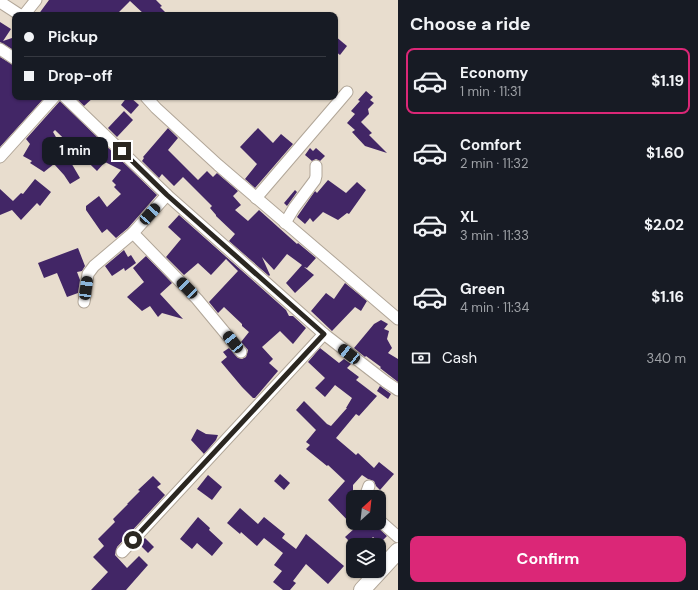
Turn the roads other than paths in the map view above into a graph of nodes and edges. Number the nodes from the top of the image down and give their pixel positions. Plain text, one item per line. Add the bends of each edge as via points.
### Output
1 (36, 0) edge
2 (0, 2) edge
3 (15, 12) edge
4 (26, 12) edge
5 (0, 49) edge
6 (12, 57) edge
7 (347, 92) dead end
8 (51, 100) edge
9 (68, 100) edge
10 (149, 100) edge
11 (0, 157) edge
12 (316, 166) dead end
13 (167, 195) junction
14 (256, 198) junction
15 (284, 223) junction
16 (133, 233) junction
17 (84, 302) dead end
18 (398, 319) edge
19 (324, 334) junction
20 (241, 352) dead end
21 (398, 390) edge
22 (369, 486) dead end
23 (368, 490) edge
24 (386, 526) edge
25 (398, 537) edge
26 (398, 551) edge
27 (122, 552) dead end
28 (362, 590) edge

1 - 4 street
2 - 3 street
5 - 6 street
7 - 14 street
8 - 11 street
9 - 13 street
10 - 14 street
12 - 15 street via 315,180
13 - 16 street
13 - 19 street
14 - 15 street
15 - 18 street
16 - 17 street via 88,274
16 - 20 street via 198,299
19 - 21 street
19 - 27 street
22 - 23 street
24 - 25 street
26 - 28 highway

